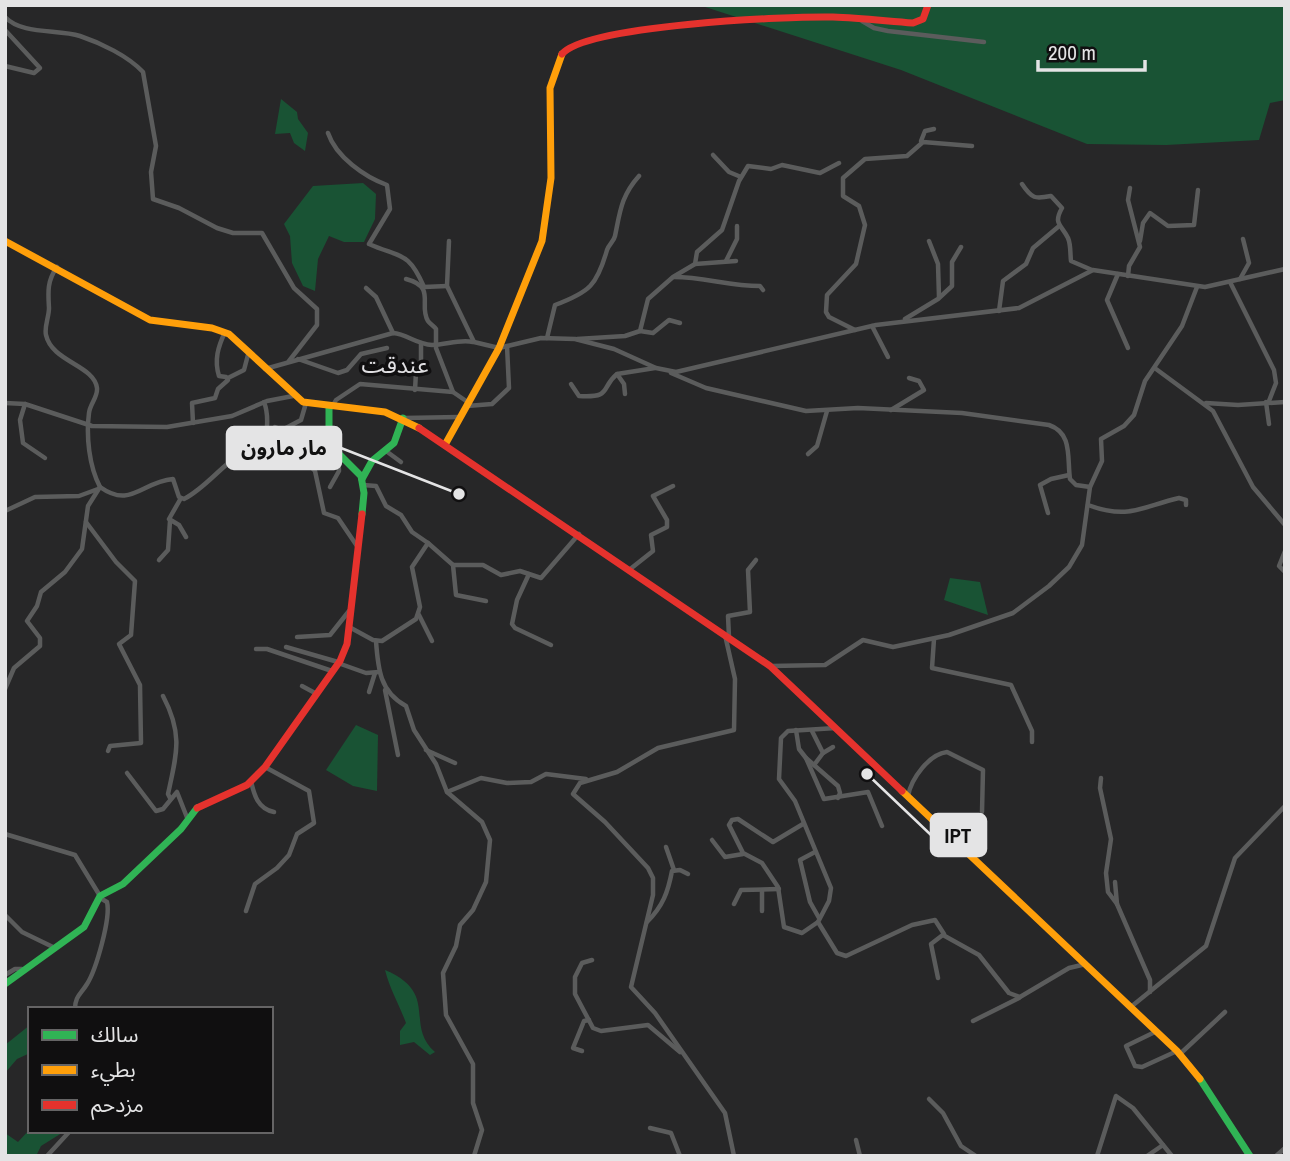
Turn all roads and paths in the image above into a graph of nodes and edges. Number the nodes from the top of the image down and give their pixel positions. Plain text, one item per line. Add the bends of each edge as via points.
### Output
1 (928, 5) edge
2 (5, 17) edge
3 (860, 20) junction
4 (14, 25) junction
5 (5, 28) edge
6 (984, 42) dead end
7 (5, 66) edge
8 (934, 130) dead end
9 (328, 133) dead end
10 (921, 142) junction
11 (972, 146) dead end
12 (712, 155) dead end
13 (839, 163) dead end
14 (639, 176) dead end
15 (741, 177) junction
16 (1022, 184) dead end
17 (1130, 188) dead end
18 (1198, 190) dead end
19 (737, 226) dead end
20 (1058, 227) junction
21 (1243, 239) dead end
22 (5, 241) edge
23 (449, 241) dead end
24 (929, 241) dead end
25 (1140, 241) junction
26 (961, 247) dead end
27 (726, 261) junction
28 (736, 261) dead end
29 (695, 264) junction
30 (57, 267) junction
31 (1285, 269) edge
32 (1093, 270) junction
33 (1118, 274) junction
34 (1128, 276) junction
35 (673, 277) junction
36 (406, 279) dead end
37 (1239, 280) junction
38 (1230, 282) junction
39 (447, 286) junction
40 (1197, 287) junction
41 (366, 288) dead end
42 (763, 290) dead end
43 (939, 298) junction
44 (999, 311) junction
45 (898, 322) junction
46 (680, 323) dead end
47 (872, 326) junction
48 (856, 330) junction
49 (640, 331) junction
50 (225, 332) junction
51 (393, 333) junction
52 (547, 338) junction
53 (575, 339) junction
54 (474, 342) junction
55 (421, 343) junction
56 (435, 345) junction
57 (503, 347) junction
58 (387, 348) dead end
59 (1128, 348) dead end
60 (248, 351) junction
61 (888, 357) dead end
62 (297, 359) junction
63 (289, 361) junction
64 (656, 368) junction
65 (265, 369) junction
66 (1156, 369) junction
67 (670, 372) junction
68 (617, 374) junction
69 (228, 378) junction
70 (909, 378) dead end
71 (571, 384) dead end
72 (415, 390) junction
73 (453, 392) junction
74 (625, 394) dead end
75 (293, 396) junction
76 (1268, 401) junction
77 (264, 402) junction
78 (1285, 402) edge
79 (5, 403) edge
80 (306, 403) junction
81 (1205, 403) junction
82 (25, 404) junction
83 (468, 405) junction
84 (330, 407) junction
85 (827, 411) junction
86 (891, 411) junction
87 (459, 417) junction
88 (403, 418) junction
89 (192, 423) junction
90 (1269, 424) dead end
91 (89, 425) junction
92 (275, 427) dead end
93 (446, 443) junction
94 (272, 444) junction
95 (386, 451) junction
96 (337, 454) junction
97 (808, 454) dead end
98 (45, 458) dead end
99 (303, 459) junction
100 (401, 462) dead end
101 (1069, 475) junction
102 (363, 482) junction
103 (673, 486) dead end
104 (330, 487) dead end
105 (1090, 487) junction
106 (99, 488) junction
107 (181, 498) junction
108 (1088, 505) junction
109 (1186, 505) dead end
110 (5, 511) edge
111 (1048, 513) dead end
112 (170, 520) junction
113 (86, 522) junction
114 (1285, 525) edge
115 (579, 534) junction
116 (186, 537) dead end
117 (428, 543) junction
118 (357, 546) junction
119 (1285, 551) edge
120 (159, 560) dead end
121 (756, 560) dead end
122 (453, 565) junction
123 (629, 570) junction
124 (1285, 572) edge
125 (530, 575) junction
126 (486, 601) dead end
127 (353, 604) junction
128 (419, 615) junction
129 (351, 628) junction
130 (727, 636) junction
131 (296, 637) dead end
132 (934, 639) junction
133 (376, 641) junction
134 (432, 641) dead end
135 (551, 645) dead end
136 (286, 648) dead end
137 (256, 649) dead end
138 (338, 663) junction
139 (770, 666) junction
140 (332, 671) junction
141 (377, 673) junction
142 (302, 686) dead end
143 (5, 689) edge
144 (385, 689) junction
145 (369, 692) dead end
146 (315, 693) junction
147 (163, 696) dead end
148 (836, 728) junction
149 (796, 730) junction
150 (812, 731) junction
151 (1032, 742) dead end
152 (833, 747) dead end
153 (425, 750) junction
154 (108, 751) dead end
155 (823, 753) junction
156 (398, 755) dead end
157 (806, 758) junction
158 (455, 763) dead end
159 (814, 765) junction
160 (265, 767) junction
161 (127, 773) dead end
162 (1101, 778) dead end
163 (588, 780) junction
164 (251, 781) junction
165 (447, 792) junction
166 (908, 796) junction
167 (170, 798) junction
168 (838, 798) junction
169 (1285, 806) edge
170 (982, 811) dead end
171 (274, 812) dead end
172 (188, 820) junction
173 (803, 824) junction
174 (882, 826) dead end
175 (5, 834) edge
176 (712, 840) dead end
177 (667, 847) dead end
178 (815, 852) junction
179 (744, 854) junction
180 (674, 870) junction
181 (688, 874) dead end
182 (1115, 882) dead end
183 (779, 889) junction
184 (762, 890) junction
185 (100, 897) junction
186 (734, 904) dead end
187 (1117, 904) junction
188 (246, 911) dead end
189 (762, 911) dead end
190 (5, 915) edge
191 (819, 920) junction
192 (647, 922) junction
193 (943, 935) junction
194 (56, 948) junction
195 (592, 960) dead end
196 (1087, 964) junction
197 (22, 970) junction
198 (5, 975) edge
199 (938, 978) dead end
200 (5, 984) edge
201 (1150, 993) junction
202 (1020, 998) junction
203 (1132, 1006) junction
204 (75, 1007) edge
205 (1225, 1012) dead end
206 (589, 1020) junction
207 (973, 1021) dead end
208 (1157, 1031) junction
209 (582, 1051) dead end
210 (681, 1052) junction
211 (1179, 1052) junction
212 (929, 1099) dead end
213 (650, 1128) dead end
214 (68, 1133) edge
215 (856, 1140) dead end
216 (1163, 1145) junction
217 (1285, 1148) edge
218 (47, 1156) edge
219 (474, 1156) edge
220 (680, 1156) edge
221 (734, 1156) edge
222 (860, 1156) edge
223 (976, 1156) edge
224 (1097, 1156) edge
225 (1147, 1156) edge
226 (1172, 1156) edge
227 (1250, 1156) edge
228 (1276, 1156) edge

1 - 3 street via 919,22
2 - 4 street
3 - 6 street via 888,31
3 - 57 street via 831,17 664,27 586,40 564,51 555,66 551,88 551,178 545,229
4 - 5 street
4 - 63 street via 81,37 143,72 156,146 151,172 153,199 233,233 262,233 294,288 317,309 317,325
5 - 7 street via 40,68 34,73
8 - 10 street via 925,131
9 - 39 street via 363,174 387,185 390,209 369,244 409,261 424,287
10 - 11 street
10 - 48 street via 907,156 865,159 841,181 842,196 859,206 865,225 858,260 827,295 826,312
12 - 15 street
13 - 15 street via 820,173 753,164
14 - 52 street via 621,202 615,237 607,247 600,276 573,300 555,305
15 - 29 street via 722,230 697,252
16 - 20 street via 1033,198 1051,196 1059,201
17 - 25 street via 1128,200
18 - 25 street via 1194,225 1168,226 1150,213
19 - 27 street via 737,239
20 - 32 street via 1069,242 1071,261
20 - 44 street via 1032,248 1026,264 1003,281
21 - 37 street via 1249,262
22 - 30 street
23 - 39 street
24 - 43 street via 938,264
25 - 34 street
26 - 43 street via 952,262 952,286
27 - 28 street
27 - 29 street
29 - 35 street
30 - 50 street via 150,320
30 - 91 street via 48,286 46,335 60,356 95,382
31 - 37 street
32 - 33 street
32 - 44 street via 1023,307
33 - 34 street
33 - 59 street via 1107,299
34 - 40 street
35 - 42 street via 705,277
35 - 49 street via 648,299
36 - 56 street via 419,284 425,294 427,319 436,329
37 - 38 street
38 - 40 street
38 - 76 street via 1274,370 1276,383
39 - 54 street
40 - 66 street via 1182,326
41 - 51 street via 376,297
43 - 45 street
44 - 45 street
45 - 47 street
46 - 49 street via 669,320 653,333
47 - 48 street
47 - 61 street
48 - 67 street
49 - 53 street
50 - 60 street
50 - 69 street via 217,366 219,376
51 - 55 street
51 - 62 street
52 - 53 street
52 - 57 street
53 - 64 street via 614,349
54 - 56 street
54 - 57 street
55 - 56 street
55 - 72 street
56 - 73 street
57 - 83 street
57 - 83 street via 509,388 492,404
58 - 62 street via 361,354 338,373
60 - 65 street
60 - 69 street via 244,370
62 - 63 street
63 - 65 street
64 - 67 street
64 - 68 street
65 - 75 street
66 - 81 street
66 - 105 street via 1145,381 1130,421 1101,439 1102,461
67 - 85 street via 706,388 806,411
68 - 71 street via 609,389 593,396 579,396
68 - 74 street
69 - 89 street via 215,398 192,403
70 - 86 street via 922,383 924,390
72 - 73 street
72 - 84 street via 354,386
73 - 83 street
75 - 77 street
75 - 80 street
76 - 78 street
76 - 81 street
76 - 90 street
77 - 89 street via 237,414
77 - 94 street via 269,419 265,434
79 - 82 street
80 - 84 street
80 - 92 street via 301,420 282,430
81 - 114 street via 1224,426 1253,487
82 - 91 street
82 - 98 street via 20,420 23,443
83 - 87 street
84 - 88 street
84 - 96 street via 330,432
85 - 86 street
85 - 97 street via 817,446
86 - 101 street via 993,415 1052,426 1068,446
87 - 88 street
87 - 93 street
88 - 93 street
88 - 95 street via 396,441
89 - 91 street via 167,427
91 - 106 street
93 - 115 street
94 - 99 street
94 - 107 street via 249,449 195,493
95 - 100 street
95 - 102 street via 370,464
96 - 99 street via 313,453
96 - 102 street via 354,466
96 - 104 street via 339,471
99 - 118 street via 315,471 324,513 338,518
101 - 105 street via 1072,483
101 - 111 street via 1040,485
102 - 117 street via 376,486 386,506 401,514 412,532
102 - 118 street
103 - 123 street via 653,496 667,527 651,535 653,551
105 - 108 street
106 - 107 street via 127,497 173,479
106 - 110 street via 83,496 35,497
106 - 113 street via 88,506
107 - 112 street
108 - 109 street via 1112,514 1157,507 1179,498 1186,500
108 - 132 street via 1082,545 1069,567 1049,586 1013,613
112 - 116 street
112 - 120 street via 168,550
113 - 143 street via 79,554 40,592 27,621 40,638 40,646 14,668
113 - 154 street via 135,584 131,635 119,644 141,685 141,743 110,746
115 - 123 street
115 - 125 street via 545,576
117 - 122 street
117 - 128 street via 412,567
118 - 127 street
119 - 124 street via 1279,566
121 - 130 street via 748,570 750,612 728,616
122 - 125 street via 483,565 501,575 520,570
122 - 126 street via 456,595
123 - 130 street
125 - 135 street via 517,600 512,624
127 - 129 street
127 - 131 street via 330,635
128 - 133 street via 403,630
128 - 134 street
129 - 133 street
129 - 138 street
130 - 139 street
130 - 163 street via 736,685 734,730 658,748 617,772
132 - 139 street via 893,647 865,640 825,665
132 - 151 street via 932,668 1011,685 1032,731
133 - 141 street
136 - 138 street
137 - 140 street
138 - 140 street
138 - 141 street
139 - 148 street
140 - 146 street
141 - 144 street
141 - 145 street
142 - 146 street
144 - 153 street via 405,706
144 - 156 street
146 - 160 street
147 - 167 street via 176,722 178,741
148 - 150 street
148 - 166 street
149 - 150 street
149 - 157 street
149 - 173 street via 781,737 778,775
150 - 155 street
152 - 155 street
153 - 158 street
153 - 165 street
155 - 159 street
157 - 159 street
157 - 168 street via 822,797
159 - 168 street via 838,786
160 - 164 street
160 - 188 street via 309,791 314,824 297,834 289,855 255,884
161 - 167 street via 155,811 163,809
162 - 187 street via 1111,835 1107,889
163 - 165 street via 546,774 531,782 481,778
163 - 192 street via 575,788 575,798 605,822 650,872 653,890
164 - 171 street via 263,808
164 - 172 street via 198,808
165 - 219 street via 482,822 491,845 485,886 461,923 443,973 445,1012 472,1065 474,1107 482,1130
166 - 170 street via 912,782 930,760 947,752 982,769
166 - 196 street
167 - 172 street via 177,793
168 - 174 street via 868,792
169 - 201 street via 1235,858 1206,946
172 - 185 street via 123,884
173 - 178 street
173 - 179 street via 771,842 732,820 730,829
175 - 185 street via 75,855
176 - 179 street via 725,857
177 - 180 street
178 - 191 street via 831,888
178 - 191 street via 800,860
179 - 183 street via 764,866
180 - 181 street
180 - 192 street via 668,893
182 - 187 street
183 - 184 street
183 - 191 street via 785,927 802,933
184 - 186 street via 739,891
184 - 189 street
185 - 194 street via 88,922
185 - 204 street via 107,902 107,919
187 - 201 street via 1150,979
190 - 194 street via 22,932
191 - 193 street via 835,951 843,956 930,919
192 - 210 street via 631,987
193 - 199 street via 931,944
193 - 202 street via 979,956 1009,993
194 - 197 street
195 - 206 street via 582,963 575,981 576,997
196 - 202 street via 1069,968
196 - 203 street
197 - 198 street
197 - 200 street
201 - 203 street
202 - 207 street
203 - 208 street
205 - 211 street
206 - 209 street via 584,1021 574,1043 573,1048
206 - 210 street via 601,1031 648,1025
208 - 211 street
208 - 211 street via 1126,1046 1135,1066
210 - 221 street via 725,1113
211 - 227 street
212 - 223 street via 961,1146
213 - 220 street via 671,1133
214 - 218 street
215 - 222 street
216 - 224 street via 1133,1108 1116,1096
216 - 225 street
216 - 226 street
217 - 228 street

